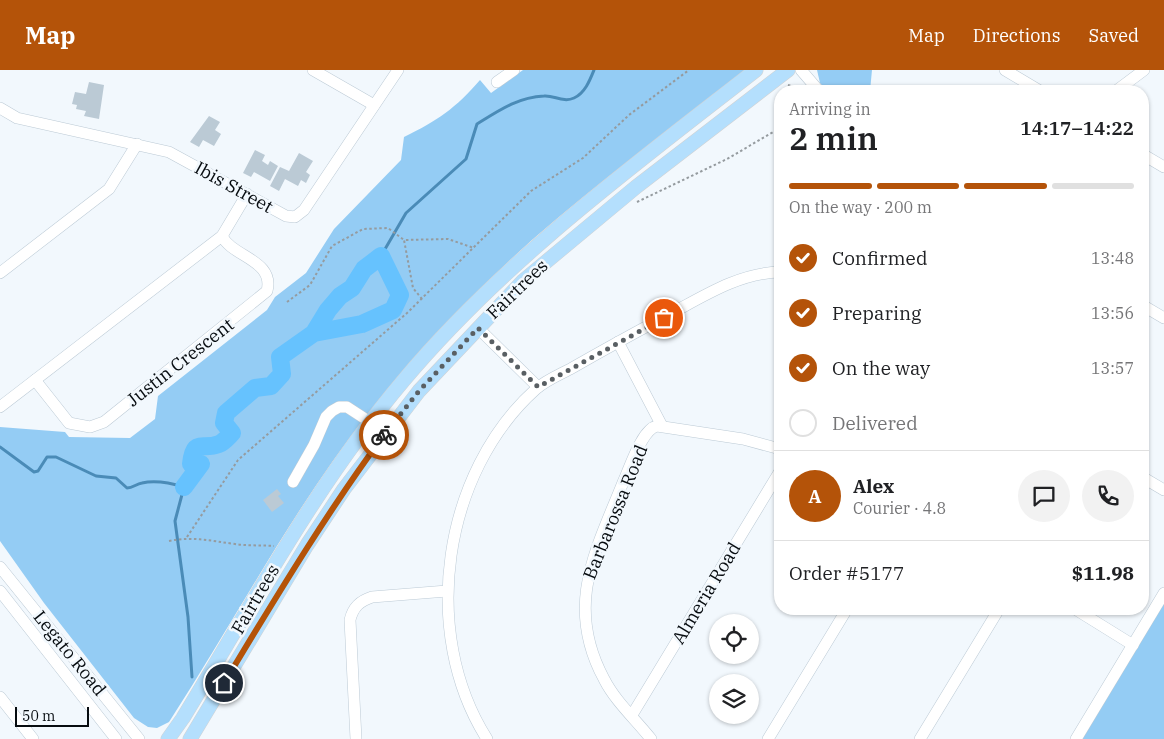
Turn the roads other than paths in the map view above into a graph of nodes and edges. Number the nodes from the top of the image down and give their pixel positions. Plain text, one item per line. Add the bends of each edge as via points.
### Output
1 (313, 70) edge
2 (398, 70) edge
3 (514, 70) edge
4 (756, 70) edge
5 (788, 70) edge
6 (800, 70) edge
7 (1005, 70) edge
8 (1144, 70) edge
9 (497, 82) dead end
10 (813, 85) edge
11 (1030, 85) edge
12 (1124, 85) edge
13 (374, 105) junction
14 (0, 108) edge
15 (137, 144) junction
16 (1149, 158) edge
17 (1164, 167) edge
18 (247, 194) junction
19 (222, 236) junction
20 (0, 273) edge
21 (774, 273) edge
22 (1149, 309) edge
23 (1164, 318) edge
24 (478, 328) junction
25 (618, 342) junction
26 (35, 380) junction
27 (538, 387) junction
28 (0, 407) edge
29 (370, 422) junction
30 (662, 426) junction
31 (774, 447) edge
32 (774, 481) edge
33 (1149, 481) edge
34 (293, 482) dead end
35 (1164, 490) edge
36 (0, 567) edge
37 (447, 591) junction
38 (0, 592) edge
39 (1164, 593) edge
40 (843, 615) edge
41 (995, 615) edge
42 (1085, 615) edge
43 (1133, 645) junction
44 (0, 697) edge
45 (632, 715) junction
46 (33, 739) edge
47 (116, 739) edge
48 (138, 739) edge
49 (168, 739) edge
50 (190, 739) edge
51 (356, 739) edge
52 (487, 739) edge
53 (651, 739) edge
54 (768, 739) edge
55 (920, 739) edge
56 (1076, 739) edge

1 - 13 street
2 - 13 street, Ibis Street
3 - 9 street
4 - 29 main road, Fairtrees via 594,196 519,263 434,346
5 - 24 main road, Fairtrees via 568,243 523,281
6 - 10 street
7 - 11 street
8 - 12 street
13 - 18 street, Ibis Street via 301,214 286,216
14 - 15 street, Ibis Street via 17,118
15 - 18 street, Ibis Street via 169,152
15 - 20 street via 110,189
16 - 17 street
18 - 19 street
19 - 26 street
19 - 26 street, Justin Crescent via 225,242 261,269 268,281 267,291 104,422 90,427 69,423
21 - 25 street via 740,278
22 - 23 street
24 - 27 street
24 - 50 main road, Fairtrees via 419,391 344,489
25 - 27 street
25 - 30 street
26 - 28 street
27 - 37 street via 498,431 482,456 455,536
29 - 34 street via 347,407 332,411
29 - 49 main road, Fairtrees via 284,548
30 - 31 street, Barbarossa Road
30 - 45 street, Barbarossa Road via 653,427 648,432 632,461 586,585 586,627 592,650 604,680
32 - 45 street, Almeria Road
33 - 35 street
36 - 48 street, Legato Road
37 - 51 street via 372,596 352,611
37 - 52 street via 448,619 459,675 471,710
38 - 47 street, Legato Road
39 - 43 street
40 - 54 street
41 - 55 street
42 - 43 street
43 - 56 street
44 - 46 street
45 - 53 street, Barbarossa Road

